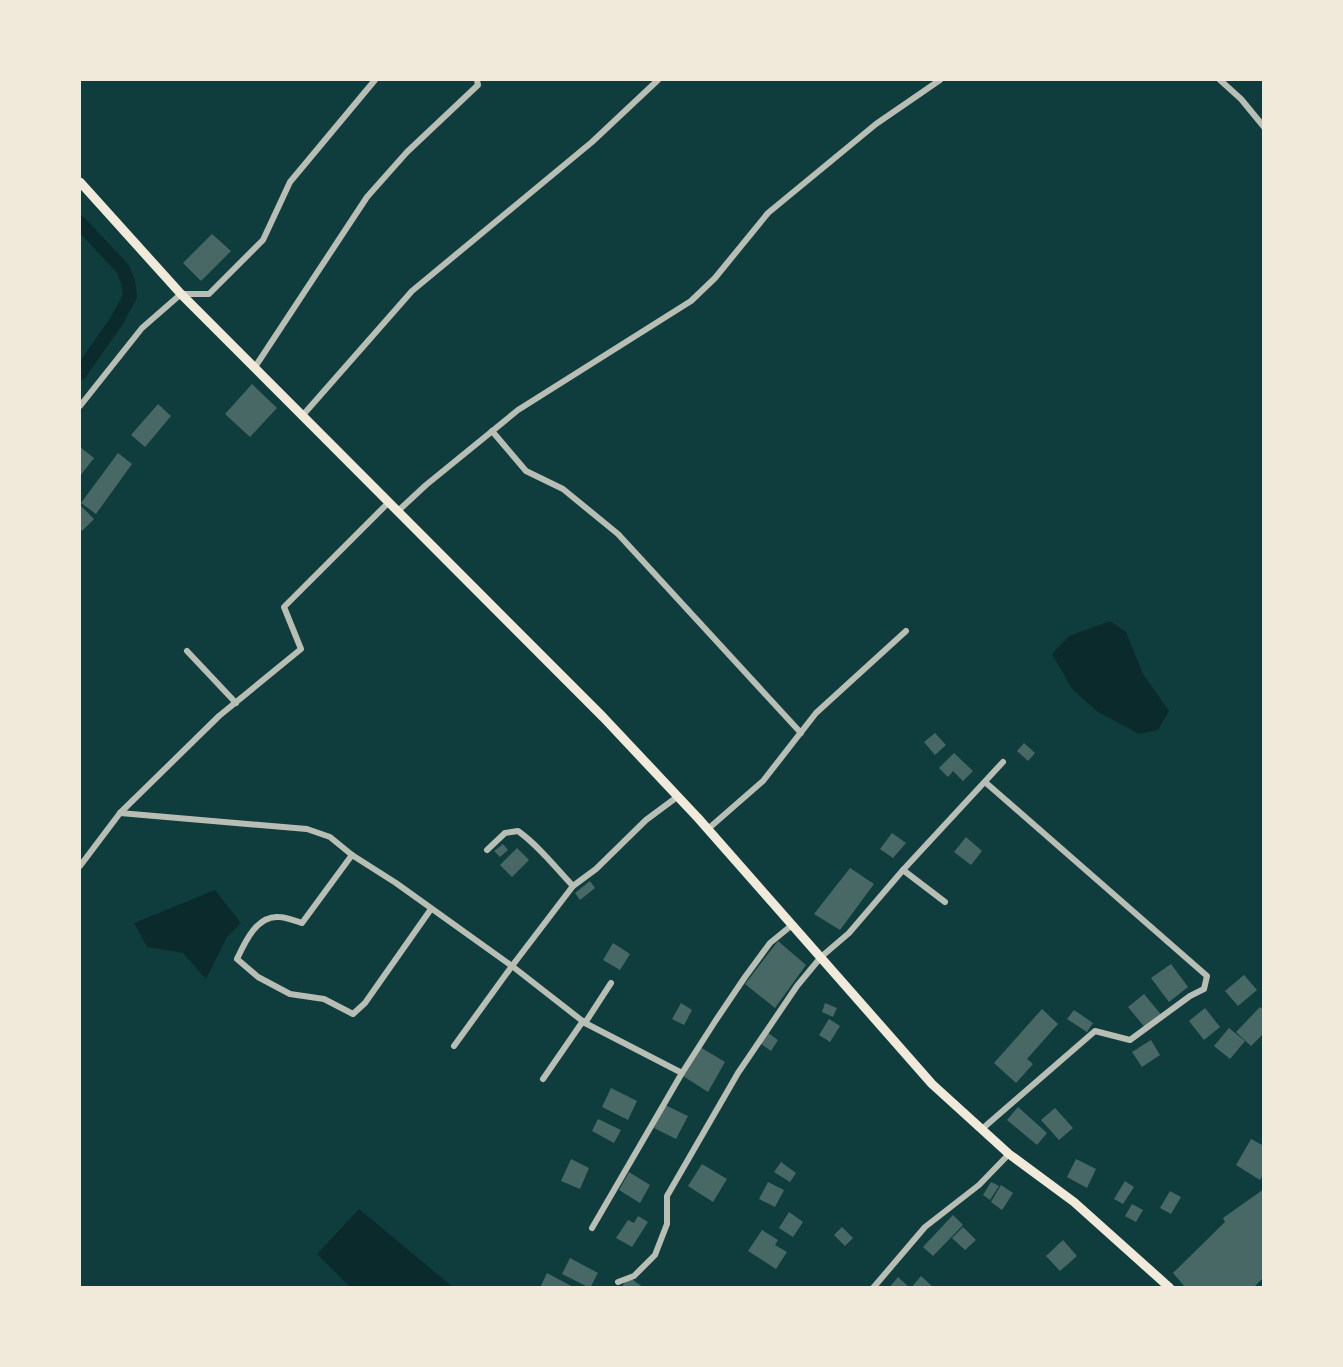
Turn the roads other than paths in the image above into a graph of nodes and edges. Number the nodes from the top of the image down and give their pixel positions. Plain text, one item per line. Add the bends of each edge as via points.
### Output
1 (375, 80) edge
2 (477, 80) edge
3 (658, 80) edge
4 (940, 80) edge
5 (1220, 80) edge
6 (1263, 127) edge
7 (80, 182) edge
8 (182, 294) junction
9 (255, 367) junction
10 (80, 406) edge
11 (303, 415) junction
12 (492, 430) junction
13 (389, 502) junction
14 (398, 511) junction
15 (906, 631) dead end
16 (187, 651) dead end
17 (236, 703) junction
18 (801, 733) junction
19 (1003, 762) dead end
20 (985, 782) junction
21 (677, 797) junction
22 (120, 813) junction
23 (708, 829) junction
24 (487, 850) dead end
25 (352, 855) junction
26 (80, 866) edge
27 (903, 870) junction
28 (573, 886) junction
29 (945, 902) dead end
30 (431, 909) junction
31 (792, 925) junction
32 (821, 957) junction
33 (512, 966) junction
34 (611, 983) dead end
35 (584, 1022) junction
36 (454, 1046) dead end
37 (681, 1073) junction
38 (543, 1079) dead end
39 (982, 1129) junction
40 (1009, 1154) junction
41 (592, 1228) dead end
42 (618, 1282) dead end
43 (873, 1287) edge
44 (1170, 1287) edge

1 - 8 street via 290,183 263,240 209,294
2 - 9 street via 478,85 367,196
3 - 11 street via 592,142 412,291
4 - 12 street via 876,124 768,213 692,301
5 - 6 street
7 - 8 main road
8 - 9 main road
8 - 10 street via 142,328
9 - 11 main road
11 - 13 main road
12 - 14 street
12 - 18 street via 526,471 563,489 624,541
13 - 14 main road
13 - 17 street via 284,607 302,649
14 - 21 main road
15 - 18 street via 816,713
16 - 17 street
17 - 22 street
18 - 23 street via 763,781
19 - 20 street
20 - 27 street
20 - 39 street via 1207,976 1204,989 1130,1040 1095,1031
21 - 23 main road
21 - 28 street
22 - 25 street via 307,829 330,837
22 - 26 street
23 - 31 main road
24 - 28 street via 505,833 518,831
25 - 30 street
25 - 30 street via 302,923 278,916 264,919 237,958 258,976 290,994 324,999 353,1014 365,1003
27 - 29 street
27 - 32 street via 849,933
28 - 33 street
30 - 33 street
31 - 32 main road
31 - 37 street via 770,943
32 - 39 main road via 932,1084
32 - 42 street via 738,1073 667,1196 667,1224 655,1255 634,1276
33 - 35 street
33 - 36 street
34 - 35 street
35 - 37 street
35 - 38 street
37 - 41 street
39 - 40 main road
40 - 43 street via 979,1185 925,1227
40 - 44 main road via 1074,1202

